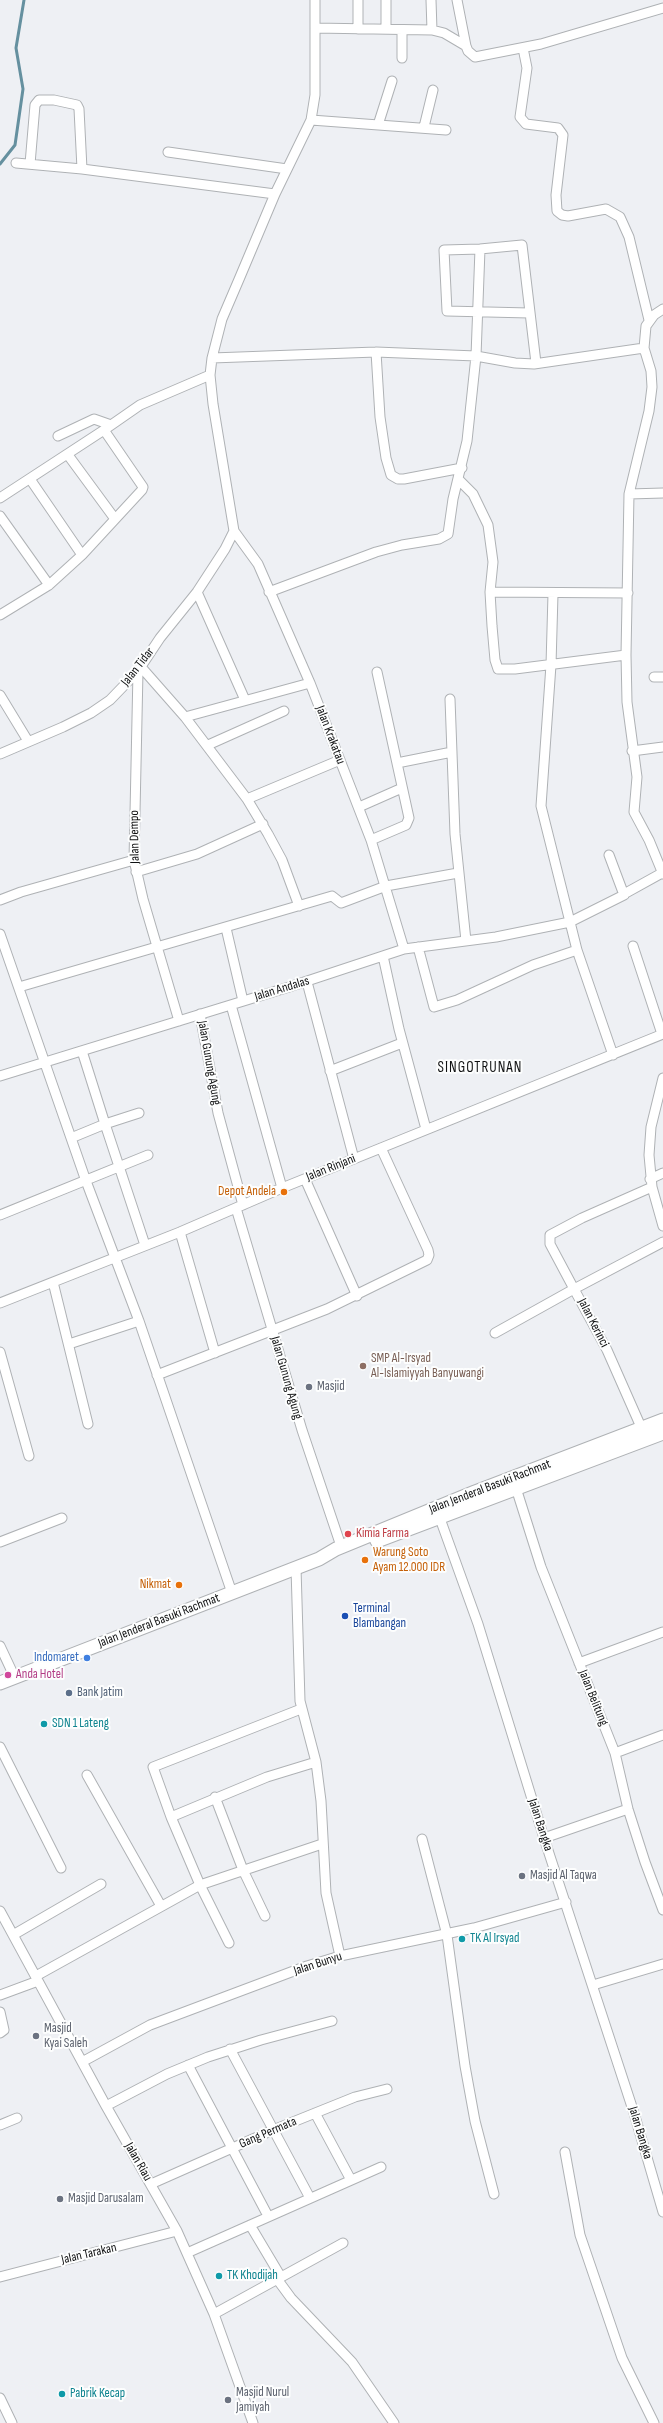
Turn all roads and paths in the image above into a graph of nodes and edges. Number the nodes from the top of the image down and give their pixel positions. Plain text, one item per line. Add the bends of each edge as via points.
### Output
1 (315, 0) edge
2 (358, 0) edge
3 (386, 0) edge
4 (432, 0) edge
5 (457, 0) edge
6 (663, 8) edge
7 (314, 28) junction
8 (358, 29) junction
9 (386, 29) junction
10 (402, 30) junction
11 (432, 30) junction
12 (466, 46) junction
13 (523, 48) junction
14 (402, 58) dead end
15 (392, 81) dead end
16 (433, 90) dead end
17 (311, 120) junction
18 (378, 125) junction
19 (424, 127) junction
20 (446, 130) dead end
21 (168, 152) dead end
22 (16, 163) dead end
23 (30, 164) junction
24 (82, 169) junction
25 (287, 169) junction
26 (275, 194) junction
27 (480, 249) junction
28 (663, 309) edge
29 (478, 313) junction
30 (530, 313) junction
31 (649, 320) junction
32 (644, 348) junction
33 (376, 352) junction
34 (476, 356) junction
35 (212, 358) junction
36 (536, 363) junction
37 (210, 375) junction
38 (108, 427) junction
39 (58, 436) dead end
40 (68, 455) junction
41 (462, 468) junction
42 (458, 479) junction
43 (30, 480) junction
44 (663, 493) edge
45 (629, 494) junction
46 (0, 498) edge
47 (0, 516) edge
48 (114, 520) junction
49 (8, 526) junction
50 (234, 531) junction
51 (0, 532) edge
52 (82, 555) junction
53 (49, 586) junction
54 (197, 592) junction
55 (270, 592) junction
56 (490, 592) junction
57 (628, 593) junction
58 (552, 594) junction
59 (0, 615) edge
60 (626, 655) junction
61 (551, 665) junction
62 (140, 669) junction
63 (377, 672) dead end
64 (310, 683) junction
65 (0, 695) edge
66 (450, 699) dead end
67 (244, 700) junction
68 (284, 711) dead end
69 (185, 717) junction
70 (28, 741) junction
71 (208, 745) junction
72 (663, 747) edge
73 (632, 751) junction
74 (452, 752) junction
75 (0, 754) edge
76 (340, 760) junction
77 (397, 763) junction
78 (402, 788) junction
79 (247, 799) junction
80 (359, 807) junction
81 (263, 824) junction
82 (371, 840) junction
83 (609, 855) dead end
84 (134, 860) junction
85 (136, 872) junction
86 (458, 873) junction
87 (663, 873) edge
88 (386, 886) junction
89 (624, 894) junction
90 (0, 900) edge
91 (299, 906) junction
92 (570, 922) junction
93 (226, 928) junction
94 (0, 934) edge
95 (466, 941) junction
96 (633, 946) dead end
97 (158, 947) junction
98 (418, 947) junction
99 (404, 949) junction
100 (577, 950) junction
101 (383, 956) junction
102 (307, 982) junction
103 (19, 987) junction
104 (243, 1001) junction
105 (231, 1005) junction
106 (200, 1014) junction
107 (179, 1021) junction
108 (663, 1034) edge
109 (402, 1043) junction
110 (82, 1051) junction
111 (614, 1055) junction
112 (44, 1062) junction
113 (330, 1071) junction
114 (0, 1076) edge
115 (663, 1078) edge
116 (139, 1113) dead end
117 (105, 1124) junction
118 (426, 1129) junction
119 (71, 1138) junction
120 (381, 1148) junction
121 (148, 1155) dead end
122 (354, 1159) junction
123 (119, 1167) junction
124 (663, 1173) edge
125 (305, 1180) junction
126 (86, 1181) junction
127 (651, 1183) junction
128 (282, 1188) junction
129 (239, 1206) junction
130 (0, 1215) edge
131 (663, 1226) edge
132 (180, 1232) junction
133 (663, 1242) edge
134 (145, 1245) junction
135 (116, 1257) junction
136 (53, 1282) junction
137 (574, 1289) junction
138 (357, 1296) junction
139 (0, 1303) edge
140 (139, 1321) junction
141 (272, 1329) junction
142 (495, 1333) dead end
143 (69, 1344) junction
144 (0, 1352) edge
145 (214, 1353) junction
146 (157, 1375) junction
147 (663, 1420) edge
148 (88, 1424) dead end
149 (641, 1427) junction
150 (663, 1433) edge
151 (29, 1456) dead end
152 (516, 1488) junction
153 (438, 1512) junction
154 (62, 1518) dead end
155 (0, 1542) edge
156 (341, 1546) junction
157 (319, 1559) junction
158 (296, 1568) junction
159 (232, 1593) junction
160 (663, 1632) edge
161 (0, 1646) edge
162 (579, 1663) junction
163 (15, 1678) junction
164 (0, 1683) edge
165 (301, 1709) junction
166 (663, 1735) edge
167 (0, 1747) edge
168 (615, 1753) junction
169 (316, 1762) junction
170 (87, 1775) dead end
171 (215, 1797) junction
172 (628, 1809) junction
173 (171, 1817) junction
174 (544, 1838) junction
175 (422, 1839) dead end
176 (322, 1844) junction
177 (61, 1868) dead end
178 (243, 1870) junction
179 (101, 1884) dead end
180 (200, 1885) junction
181 (566, 1902) junction
182 (161, 1906) junction
183 (663, 1910) edge
184 (0, 1911) edge
185 (265, 1916) dead end
186 (13, 1935) junction
187 (447, 1935) junction
188 (229, 1943) dead end
189 (340, 1956) junction
190 (663, 1964) edge
191 (37, 1978) junction
192 (593, 1985) junction
193 (0, 1995) edge
194 (0, 2012) edge
195 (332, 2022) dead end
196 (0, 2033) edge
197 (230, 2049) junction
198 (82, 2062) junction
199 (188, 2065) junction
200 (386, 2088) dead end
201 (106, 2106) junction
202 (315, 2113) junction
203 (18, 2118) dead end
204 (0, 2125) edge
205 (273, 2130) junction
206 (232, 2148) junction
207 (565, 2152) dead end
208 (381, 2167) dead end
209 (351, 2180) junction
210 (151, 2184) junction
211 (494, 2194) dead end
212 (310, 2198) junction
213 (663, 2210) edge
214 (268, 2216) junction
215 (250, 2225) junction
216 (177, 2231) junction
217 (343, 2243) dead end
218 (187, 2253) junction
219 (0, 2277) edge
220 (279, 2278) junction
221 (214, 2314) junction
222 (0, 2398) edge
223 (12, 2423) edge
224 (253, 2423) edge
225 (394, 2423) edge
226 (654, 2423) edge

1 - 7 street
2 - 8 street
3 - 9 street
4 - 11 street
5 - 12 street
6 - 13 street
7 - 8 street
7 - 17 street via 315,95
8 - 9 street
9 - 10 street
10 - 11 street
10 - 14 street
11 - 12 street via 444,33
12 - 13 street via 475,57
13 - 31 street via 527,68 520,117 526,124 558,128 563,135 556,195 557,211 562,216 568,216 606,209 620,218 629,237
15 - 18 street
16 - 19 street
17 - 18 street
17 - 25 street
18 - 19 street
19 - 20 street
21 - 25 street
22 - 23 street
23 - 24 street
23 - 24 street via 35,105 39,100 54,100 77,105 79,109
24 - 26 street
25 - 26 street
26 - 35 street via 222,319
27 - 29 street
27 - 29 street via 444,250 447,311
27 - 30 street via 522,245
28 - 31 street
29 - 30 street
29 - 34 street
30 - 36 street
31 - 32 street
32 - 36 street
32 - 45 street via 651,371 652,387
33 - 34 street
33 - 35 street
33 - 41 street via 380,417 391,475 404,480
34 - 36 street via 515,363
34 - 41 street
35 - 37 street
37 - 38 street via 140,404
37 - 50 street
38 - 39 street via 94,419
38 - 40 street
38 - 48 street via 143,487
40 - 43 street
40 - 48 street
41 - 42 street
42 - 55 street via 450,529 444,537 376,552
42 - 56 street via 473,494 488,525 493,562
43 - 46 street
43 - 52 street
44 - 45 street
45 - 57 street
47 - 49 street
48 - 52 street
49 - 51 street
49 - 53 street
50 - 54 street, Jalan Tidar via 222,555
50 - 55 street, Jalan Krakatau via 251,552
52 - 53 street
53 - 59 street
54 - 62 street, Jalan Tidar via 160,638
54 - 67 street
55 - 64 street, Jalan Krakatau
56 - 58 street
56 - 61 street via 495,660 498,669
57 - 58 street
57 - 60 street
58 - 61 street
60 - 61 street
60 - 73 street
61 - 92 street via 541,806
62 - 69 street
62 - 70 street, Jalan Tidar via 100,707 63,727
62 - 84 street, Jalan Dempo
63 - 77 street
64 - 67 street
64 - 76 street, Jalan Krakatau
65 - 70 street
66 - 74 street
67 - 69 street
68 - 71 street
69 - 71 street
70 - 75 street, Jalan Tidar
71 - 79 street
72 - 73 street
73 - 87 street via 637,777 634,812
74 - 77 street
74 - 86 street
76 - 79 street
76 - 80 street, Jalan Krakatau
77 - 78 street
78 - 80 street
78 - 82 street via 409,818 406,825
79 - 81 street
80 - 82 street, Jalan Krakatau
81 - 85 street via 197,854
81 - 91 street via 282,860
82 - 88 street, Jalan Krakatau
83 - 89 street
84 - 85 street, Jalan Dempo
84 - 90 street
85 - 97 street, Jalan Dempo
86 - 88 street
86 - 95 street
87 - 89 street, Jalan Andalas
88 - 91 street via 341,903 332,896
88 - 99 street, Jalan Krakatau
89 - 92 street, Jalan Andalas
91 - 93 street
92 - 95 street, Jalan Andalas
92 - 100 street
93 - 97 street
93 - 104 street
94 - 103 street
95 - 98 street, Jalan Andalas
96 - 108 street
97 - 103 street
97 - 107 street, Jalan Dempo
98 - 99 street, Jalan Andalas
98 - 100 street via 434,1007 457,1000 533,965
99 - 101 street, Jalan Andalas
100 - 111 street
101 - 102 street, Jalan Andalas
101 - 109 street
102 - 104 street, Jalan Andalas
102 - 113 street
103 - 112 street
104 - 105 street, Jalan Andalas
105 - 106 street, Jalan Andalas
105 - 128 street
106 - 107 street, Jalan Andalas
106 - 129 street, Jalan Gunung Agung via 218,1113
107 - 110 street, Jalan Andalas
108 - 111 street, Jalan Rinjani
109 - 113 street
109 - 118 street
110 - 112 street, Jalan Andalas
110 - 117 street
111 - 118 street, Jalan Rinjani
112 - 114 street, Jalan Andalas
112 - 119 street
113 - 122 street
115 - 127 street via 651,1127
116 - 117 street
117 - 119 street
117 - 123 street
118 - 120 street, Jalan Rinjani
119 - 126 street
120 - 122 street, Jalan Rinjani
120 - 138 street via 428,1250 429,1258
121 - 123 street
122 - 125 street, Jalan Rinjani
123 - 126 street
123 - 134 street
124 - 127 street
125 - 128 street, Jalan Rinjani
125 - 138 street
126 - 130 street
126 - 135 street
127 - 131 street
127 - 137 street via 549,1236 550,1244
128 - 129 street, Jalan Rinjani
129 - 132 street, Jalan Rinjani
129 - 141 street, Jalan Gunung Agung
132 - 134 street, Jalan Rinjani
132 - 145 street
133 - 137 street, Jalan Kerinci
134 - 135 street, Jalan Rinjani
135 - 136 street, Jalan Rinjani
135 - 140 street
136 - 139 street, Jalan Rinjani
136 - 143 street
137 - 142 street
137 - 149 street, Jalan Kerinci via 606,1350
138 - 141 street
140 - 143 street
140 - 146 street
141 - 145 street
141 - 156 street, Jalan Gunung Agung via 302,1430
143 - 148 street
144 - 151 street
145 - 146 street
146 - 159 street
147 - 149 main road, Jalan Jenderal Basuki Rachmat
149 - 153 main road, Jalan Jenderal Basuki Rachmat
150 - 152 main road, Jalan Jenderal Basuki Rachmat
152 - 153 main road, Jalan Jenderal Basuki Rachmat
152 - 162 street, Jalan Belitung via 541,1567
153 - 156 main road, Jalan Jenderal Basuki Rachmat
153 - 157 main road, Jalan Jenderal Basuki Rachmat via 338,1556
153 - 174 street, Jalan Bangka via 478,1624
154 - 155 street
156 - 157 main road, Jalan Jenderal Basuki Rachmat
157 - 158 main road, Jalan Jenderal Basuki Rachmat
158 - 159 main road, Jalan Jenderal Basuki Rachmat
158 - 165 street
159 - 163 main road, Jalan Jenderal Basuki Rachmat
160 - 162 street
161 - 163 street
162 - 168 street, Jalan Belitung
163 - 164 main road, Jalan Jenderal Basuki Rachmat
165 - 169 street
165 - 173 street via 153,1767
166 - 168 street
167 - 177 street
168 - 172 street, Jalan Belitung
169 - 171 street
169 - 176 street via 321,1801
170 - 182 street
171 - 173 street
171 - 178 street
172 - 174 street
172 - 183 street, Jalan Belitung
173 - 180 street
174 - 181 street, Jalan Bangka
175 - 187 street
176 - 178 street
176 - 189 street via 327,1900
178 - 180 street
178 - 185 street
179 - 186 street
180 - 182 street
180 - 188 street
181 - 187 street, Jalan Bunyu
181 - 192 street, Jalan Bangka
182 - 191 street
184 - 186 street, Jalan Riau
186 - 191 street, Jalan Riau
187 - 189 street, Jalan Bunyu
187 - 211 street via 465,2066 475,2121
189 - 198 street, Jalan Bunyu via 150,2025
190 - 192 street
191 - 193 street
191 - 198 street, Jalan Riau
192 - 213 street, Jalan Bangka
194 - 196 street via 4,2030
195 - 197 street
197 - 199 street
197 - 205 street
198 - 201 street, Jalan Riau
199 - 201 street
199 - 206 street
200 - 202 street, Gang Permata
201 - 210 street, Jalan Riau
202 - 205 street, Gang Permata
202 - 209 street
203 - 204 street
205 - 206 street, Gang Permata
205 - 212 street
206 - 210 street, Gang Permata
206 - 214 street
207 - 226 street via 580,2235 622,2358
208 - 209 street
209 - 212 street
210 - 216 street, Jalan Riau
212 - 214 street
214 - 215 street
215 - 218 street
215 - 220 street
216 - 218 street, Jalan Riau
216 - 219 street, Jalan Tarakan
217 - 220 street
218 - 221 street, Jalan Riau
220 - 221 street
220 - 225 street via 291,2298 352,2362
221 - 224 street, Jalan Riau
222 - 223 street

